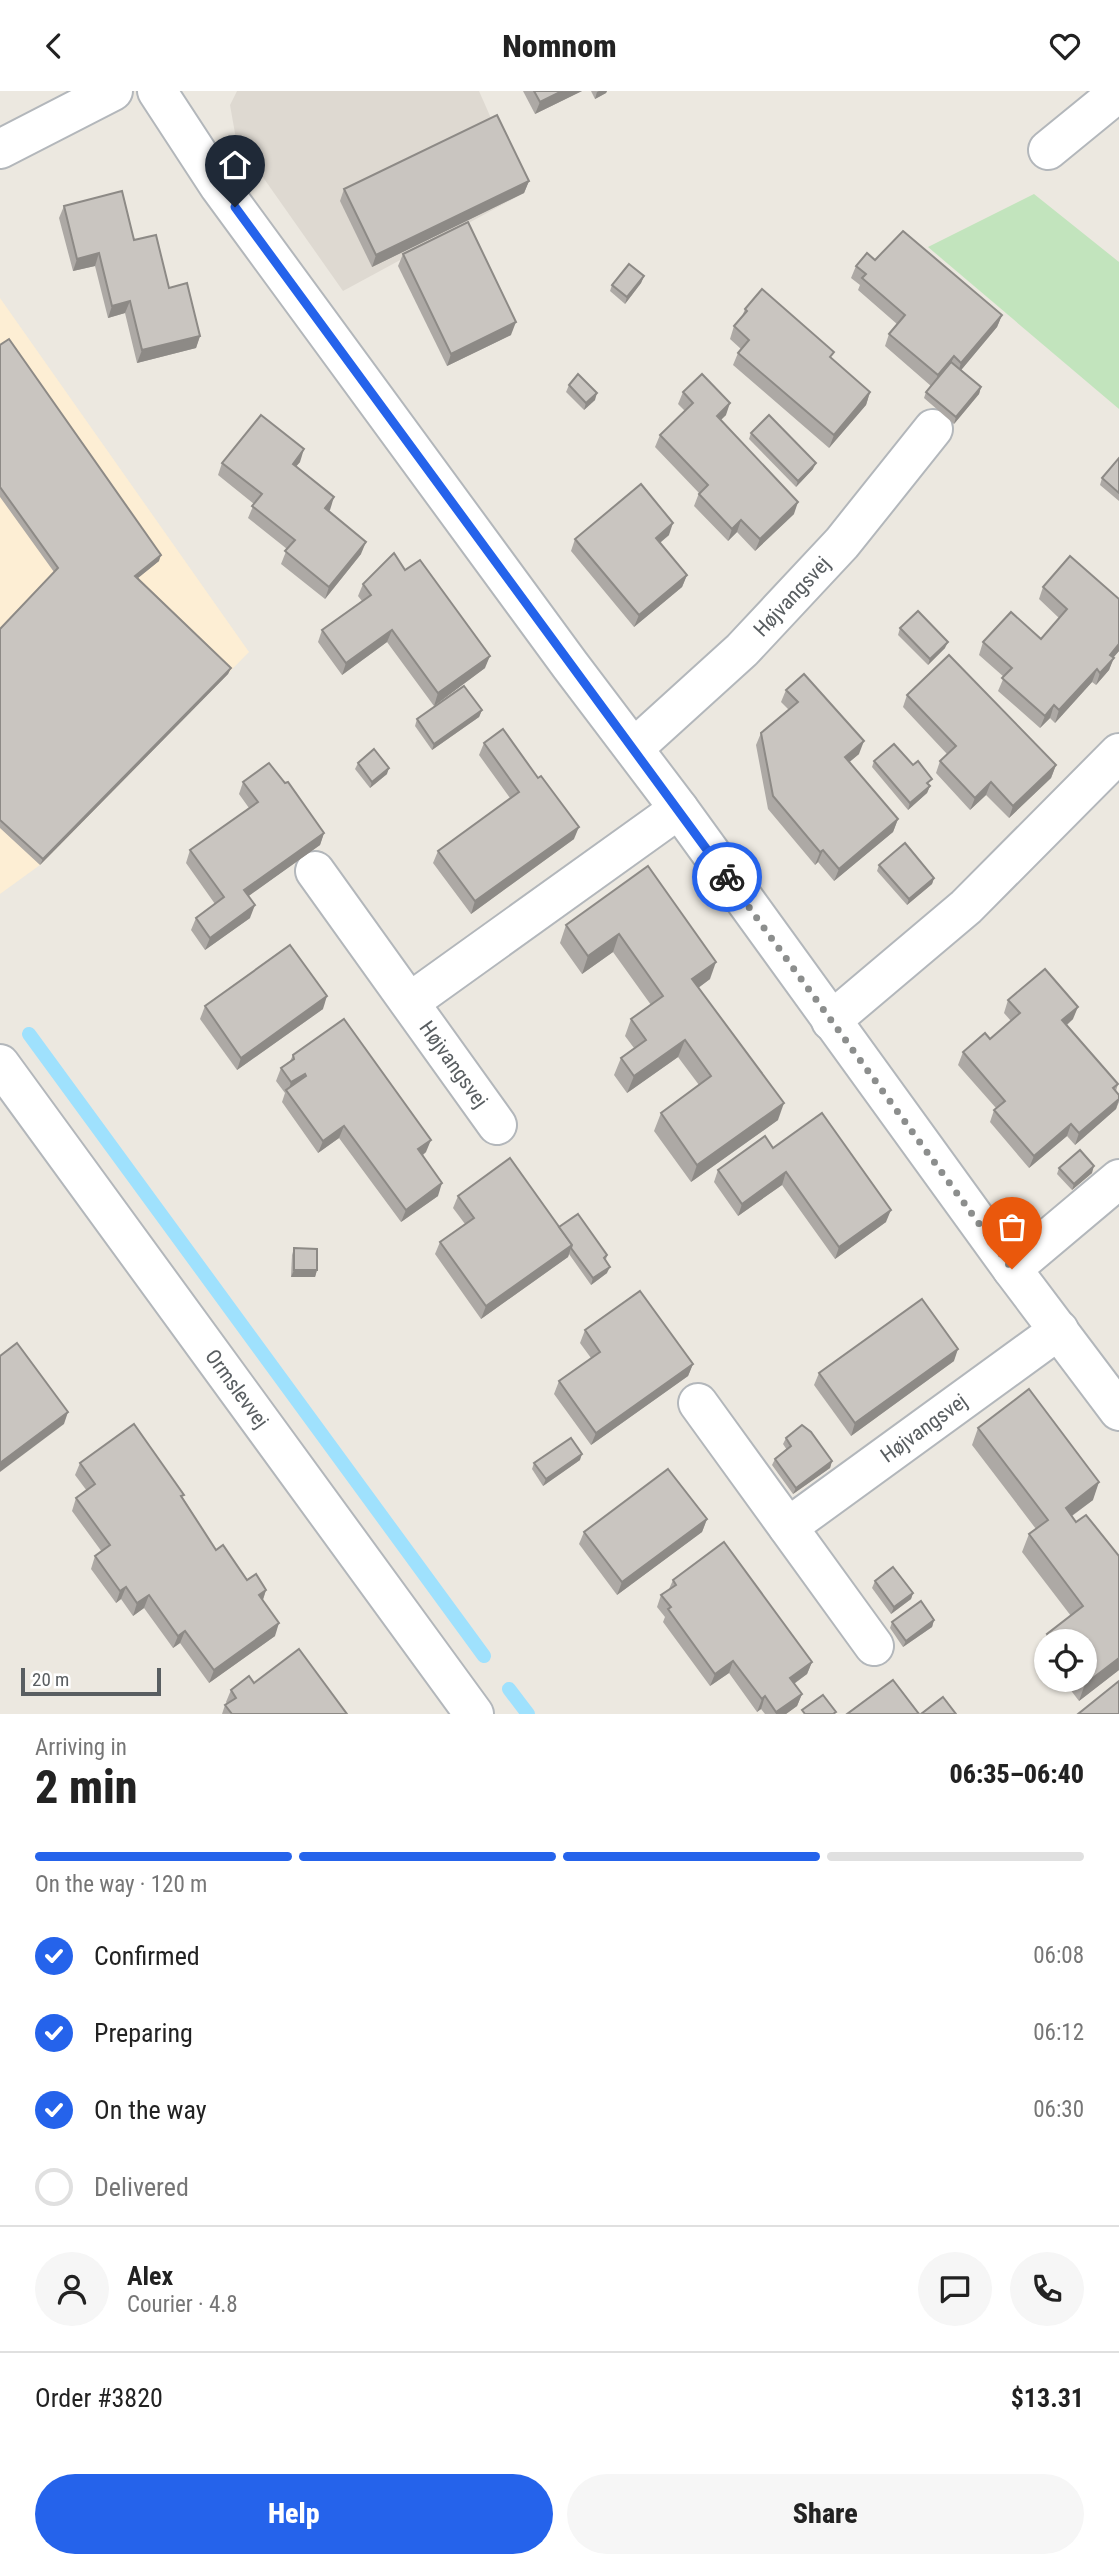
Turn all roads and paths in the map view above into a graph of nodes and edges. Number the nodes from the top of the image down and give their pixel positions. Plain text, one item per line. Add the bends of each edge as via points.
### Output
1 (113, 91) edge
2 (157, 91) edge
3 (1119, 92) edge
4 (0, 149) edge
5 (1048, 150) dead end
6 (933, 429) dead end
7 (634, 748) junction
8 (1119, 753) edge
9 (679, 809) junction
10 (315, 871) dead end
11 (410, 1002) junction
12 (831, 1021) junction
13 (0, 1064) edge
14 (498, 1125) dead end
15 (1119, 1179) edge
16 (1012, 1269) junction
17 (1059, 1331) junction
18 (698, 1403) dead end
19 (1119, 1411) edge
20 (788, 1527) junction
21 (874, 1646) dead end
22 (474, 1714) edge

1 - 4 street
2 - 7 street via 227,197
3 - 5 street
6 - 7 street, Højvangsvej via 842,543 751,640
7 - 9 street
8 - 12 street via 966,907
9 - 11 street, Højvangsvej
9 - 12 street
10 - 11 street, Højvangsvej
11 - 14 street, Højvangsvej
12 - 16 street
13 - 22 street, Ormslevvej
15 - 16 street
16 - 17 street
17 - 19 street
17 - 20 street, Højvangsvej
18 - 20 street
20 - 21 street

